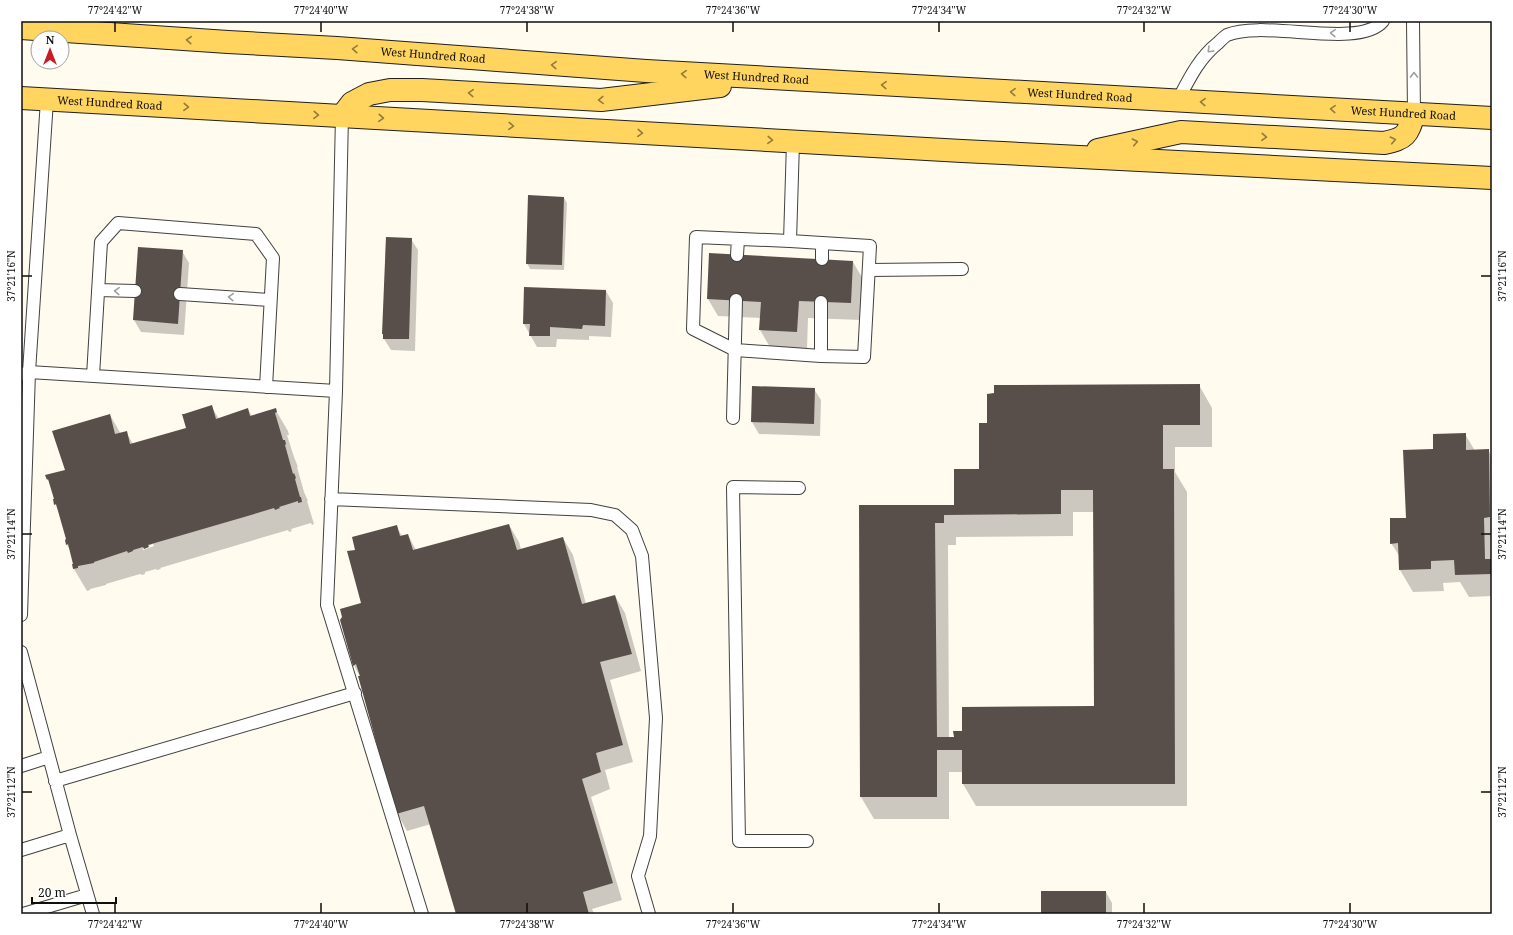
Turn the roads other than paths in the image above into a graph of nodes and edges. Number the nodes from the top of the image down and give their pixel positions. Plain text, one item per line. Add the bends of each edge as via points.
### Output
1 (1383, 21) edge
2 (1413, 21) edge
3 (21, 28) edge
4 (779, 79) junction
5 (21, 98) edge
6 (47, 100) junction
7 (1178, 100) junction
8 (1414, 114) junction
9 (342, 116) junction
10 (1492, 118) edge
11 (793, 142) junction
12 (1070, 156) junction
13 (1492, 178) edge
14 (738, 239) junction
15 (790, 241) junction
16 (822, 243) junction
17 (737, 255) dead end
18 (822, 259) dead end
19 (962, 269) dead end
20 (869, 270) junction
21 (98, 290) junction
22 (135, 292) dead end
23 (180, 294) dead end
24 (270, 300) junction
25 (736, 300) dead end
26 (821, 302) dead end
27 (735, 350) junction
28 (821, 356) junction
29 (25, 373) edge
30 (92, 376) junction
31 (266, 387) junction
32 (336, 391) junction
33 (733, 418) dead end
34 (799, 488) dead end
35 (331, 499) junction
36 (21, 615) edge
37 (21, 652) edge
38 (23, 668) edge
39 (355, 693) junction
40 (49, 756) junction
41 (21, 766) edge
42 (55, 781) junction
43 (70, 835) junction
44 (807, 841) dead end
45 (21, 850) edge
46 (87, 895) junction
47 (23, 914) edge
48 (93, 914) edge
49 (422, 914) edge
50 (649, 914) edge

1 -> 7 lane via 1366,31 1349,34 1245,30 1226,35 1208,51
8 -> 2 lane
4 -> 3 main road, West Hundred Road
7 -> 4 main road, West Hundred Road
4 -> 9 main road via 601,100 390,90 368,94 352,103
5 - 6 main road, West Hundred Road
6 -> 9 main road, West Hundred Road
6 - 29 lane
8 -> 7 main road, West Hundred Road
8 - 10 main road, West Hundred Road
12 -> 8 main road via 1181,132 1384,142 1400,139 1409,130
9 -> 11 main road, West Hundred Road
9 - 32 lane
11 - 12 main road, West Hundred Road
11 - 15 lane
12 - 13 main road, West Hundred Road
14 - 15 lane
14 - 17 lane
14 - 27 lane via 696,237 693,329
15 - 16 lane
16 - 18 lane
16 - 20 lane via 870,246
19 - 20 lane
20 - 28 lane via 864,357
22 -> 21 lane
21 - 24 lane via 101,242 118,223 256,234 273,258
21 - 30 lane
24 -> 23 lane
24 - 31 lane
25 - 27 lane
26 - 28 lane
27 - 28 lane
27 - 33 lane
29 - 30 lane
29 - 36 lane
30 - 31 lane
31 - 32 lane
32 - 35 lane
34 - 44 lane via 733,487 739,840
35 - 39 lane via 327,605
35 - 50 lane via 591,510 615,515 632,530 642,556 656,718 650,836 638,876
37 - 38 lane
38 - 40 lane
39 - 42 lane
39 - 49 lane
40 - 41 lane
40 - 42 lane
42 - 43 lane
43 - 45 lane
43 - 46 lane
46 - 47 lane
46 - 48 lane

